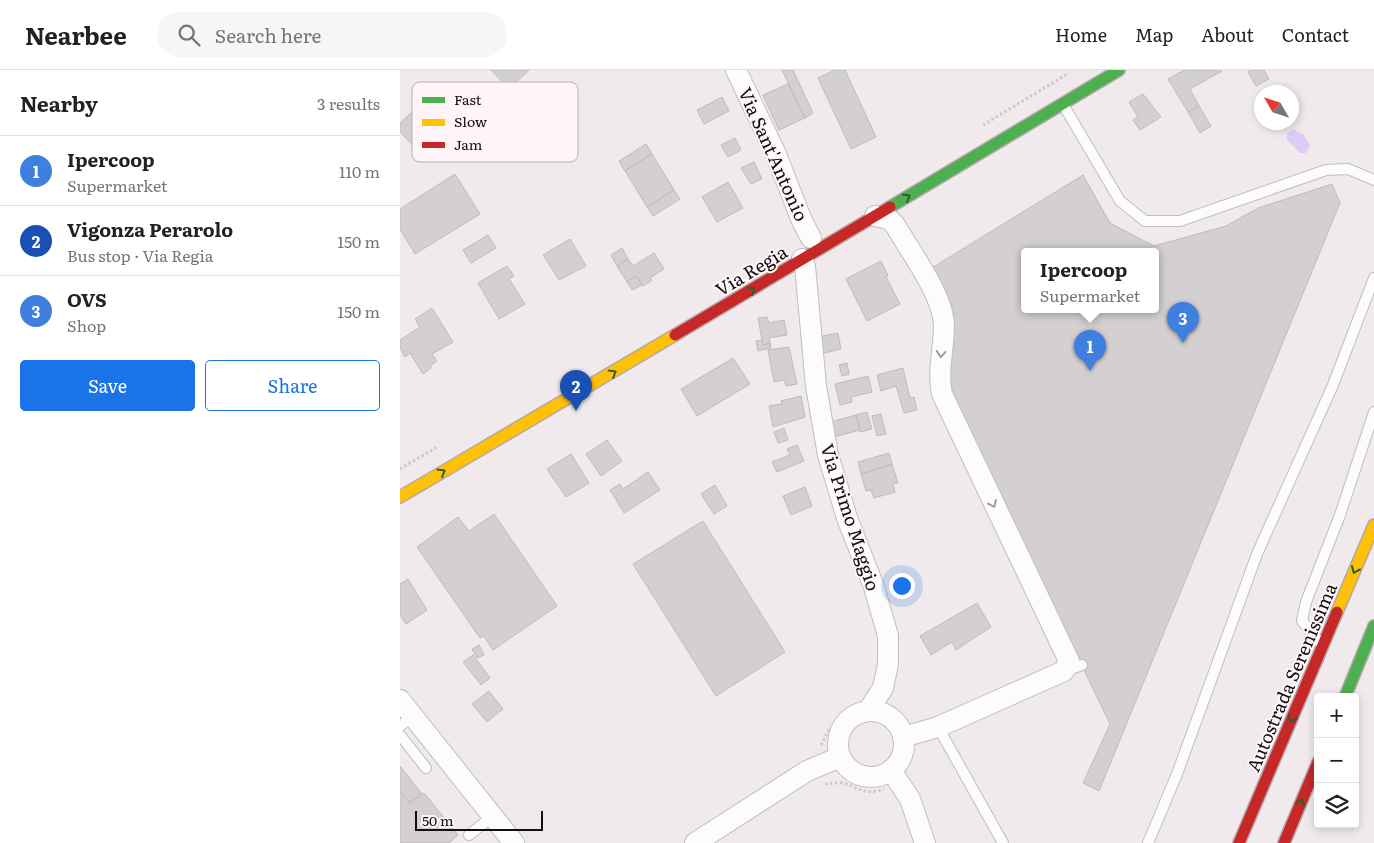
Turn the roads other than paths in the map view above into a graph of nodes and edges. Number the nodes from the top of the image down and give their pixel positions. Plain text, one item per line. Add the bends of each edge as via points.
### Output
1 (736, 70) edge
2 (1119, 70) edge
3 (1063, 105) junction
4 (1374, 180) edge
5 (874, 216) junction
6 (808, 244) junction
7 (1374, 278) edge
8 (1374, 412) edge
9 (400, 497) edge
10 (1374, 525) edge
11 (1374, 626) edge
12 (1323, 646) junction
13 (1347, 693) edge
14 (400, 700) edge
15 (868, 711) junction
16 (407, 721) edge
17 (938, 727) junction
18 (400, 736) edge
19 (903, 737) junction
20 (840, 757) junction
21 (426, 768) dead end
22 (1314, 772) edge
23 (896, 776) junction
24 (493, 816) junction
25 (468, 835) dead end
26 (514, 843) edge
27 (695, 843) edge
28 (925, 843) edge
29 (1003, 843) edge
30 (1148, 843) edge
31 (1239, 843) edge
32 (1284, 843) edge

1 - 6 street, Via Sant'Antonio via 775,152
2 - 3 main road, Via Regia
3 - 4 lane via 1120,201 1145,221 1180,221 1326,170 1348,169
5 -> 3 main road, Via Regia
5 - 6 main road, Via Regia
5 -> 17 street via 889,219 895,224 940,306 944,324 939,380 942,394 1071,666
9 -> 6 main road, Via Regia via 606,378
6 - 15 street, Via Primo Maggio via 805,266 816,386 828,455 888,636 888,664 883,688
7 - 30 lane via 1333,385 1257,554 1177,774
8 - 12 lane via 1340,515 1306,602 1302,621
10 -> 12 main road, Autostrada Serenissima
11 - 13 main road via 1362,666
12 -> 31 main road, Autostrada Serenissima
14 - 16 street
15 - 19 street via 878,711 894,720
15 - 20 street via 850,717 844,724 837,742
16 - 24 street
17 - 19 street
17 - 29 lane
18 - 21 lane
19 - 23 street
20 - 23 street via 847,768 864,776
20 - 27 street via 807,771
32 -> 22 main road
23 - 28 street via 910,799
24 - 25 lane
24 - 26 street

